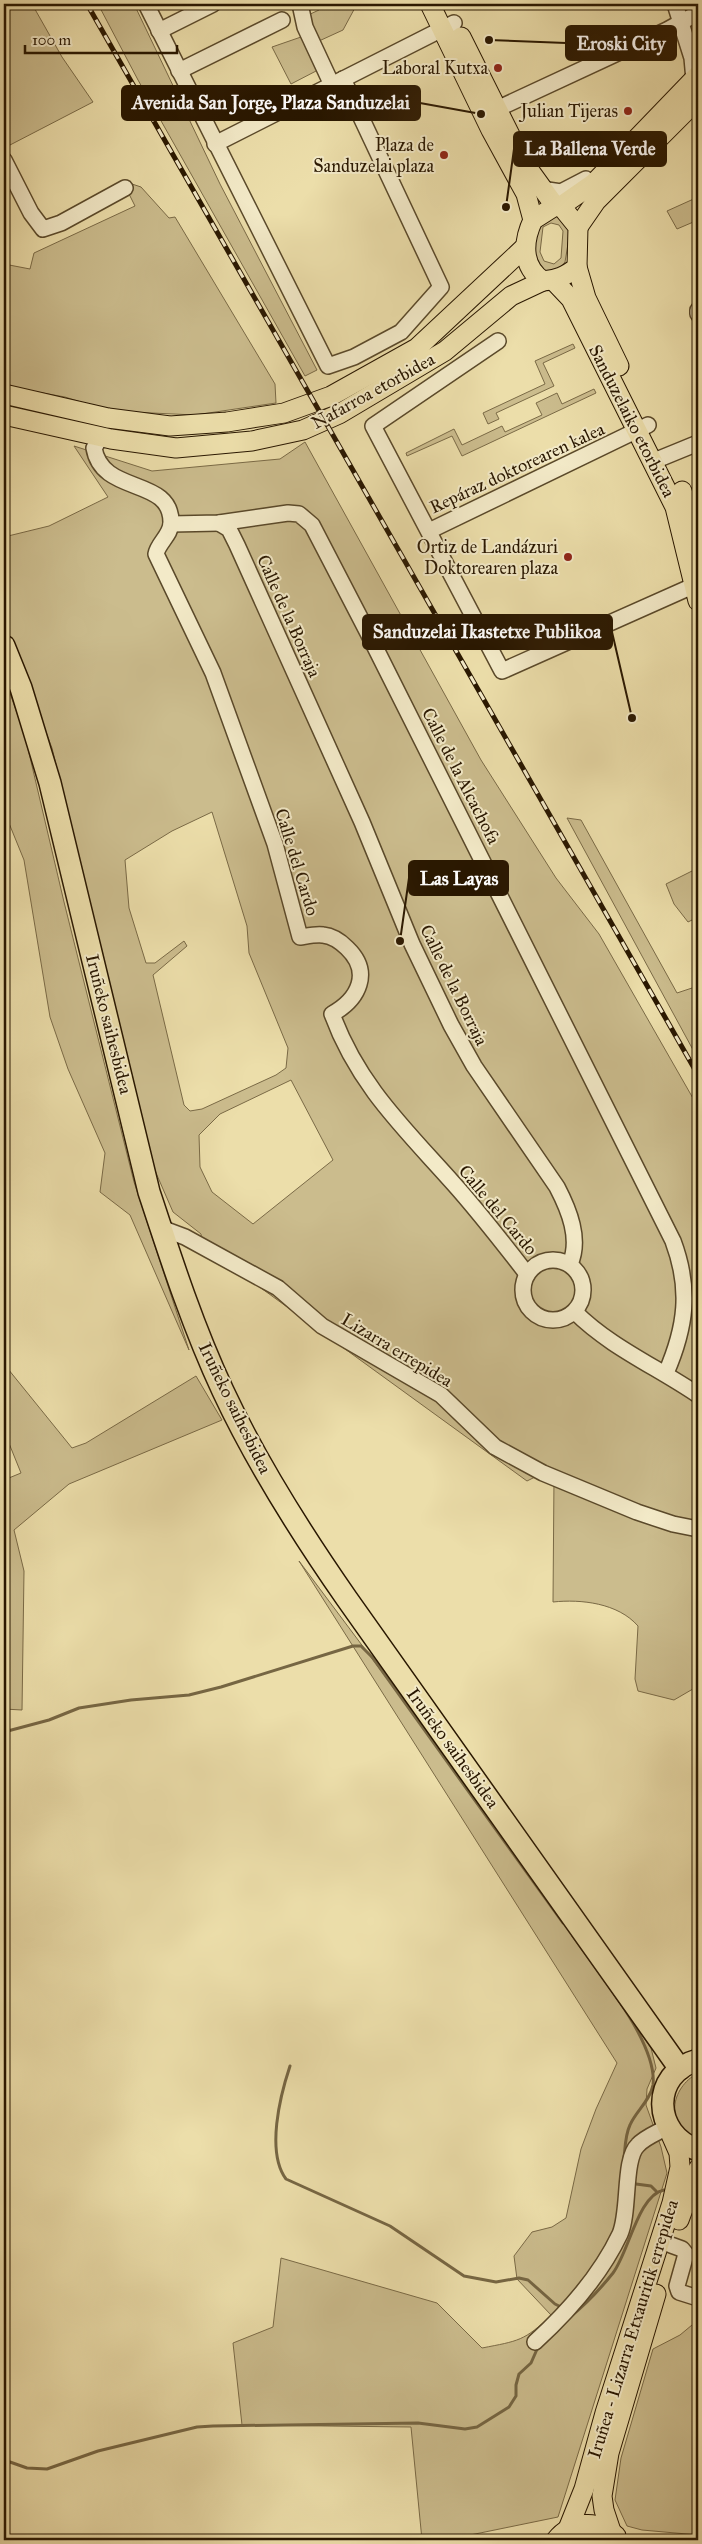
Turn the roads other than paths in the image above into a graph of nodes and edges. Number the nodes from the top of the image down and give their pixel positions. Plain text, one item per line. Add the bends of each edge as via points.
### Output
1 (146, 4) edge
2 (213, 4) edge
3 (300, 4) edge
4 (430, 4) edge
5 (445, 4) edge
6 (674, 4) edge
7 (698, 13) edge
8 (282, 20) dead end
9 (448, 26) junction
10 (684, 28) junction
11 (159, 31) junction
12 (179, 71) junction
13 (696, 78) edge
14 (338, 82) junction
15 (697, 101) edge
16 (497, 109) junction
17 (640, 134) junction
18 (215, 144) junction
19 (4, 160) edge
20 (126, 188) dead end
21 (541, 189) junction
22 (558, 206) junction
23 (533, 220) junction
24 (578, 228) junction
25 (525, 247) junction
26 (577, 266) junction
27 (548, 280) junction
28 (498, 340) dead end
29 (4, 394) edge
30 (4, 415) edge
31 (373, 426) joint
32 (643, 428) junction
33 (101, 437) junction
34 (698, 443) edge
35 (659, 459) junction
36 (219, 523) junction
37 (171, 524) junction
38 (429, 530) junction
39 (698, 542) edge
40 (697, 593) edge
41 (4, 646) edge
42 (161, 1228) junction
43 (570, 1264) junction
44 (527, 1274) junction
45 (574, 1312) junction
46 (666, 1373) junction
47 (698, 1395) edge
48 (698, 1529) edge
49 (689, 2064) edge
50 (667, 2127) junction
51 (698, 2150) edge
52 (698, 2169) edge
53 (672, 2245) junction
54 (698, 2298) edge
55 (535, 2342) dead end
56 (562, 2535) edge
57 (615, 2536) edge

1 - 11 street
2 - 11 street
3 - 14 street via 304,27
4 - 9 main road
5 - 9 main road
6 - 10 street
7 - 10 street
8 - 12 street
9 - 14 street
9 - 16 main road
9 - 23 main road via 491,130 526,194
10 - 13 street
10 - 16 street
11 - 12 street
12 - 18 street
13 - 17 main road
14 - 18 street
14 - 18 street via 441,287 401,332 354,357 328,366
15 - 24 main road via 596,201
16 - 21 main road via 524,164
17 - 21 street via 623,142 583,182 561,192
17 - 22 main road via 594,183
19 - 20 street via 31,213 43,228 61,223
21 - 22 main road
22 - 23 main road
22 - 24 main road
23 - 25 main road
24 - 26 main road
25 - 27 main road via 530,267
25 - 29 main road, Nafarroa etorbidea via 417,348 332,396 284,413 228,422 170,426 108,418
26 - 27 main road via 568,274
26 - 32 main road, Sanduzelaiko etorbidea via 586,298
27 - 32 main road, Sanduzelaiko etorbidea via 571,299
27 - 33 main road, Nafarroa etorbidea via 512,296 445,351 340,414 303,430 252,441 176,448
28 - 31 street, Nafarroa etorbidea
30 - 33 main road, Nafarroa etorbidea
31 - 38 street, Repáraz doktorearen kalea
32 - 35 main road, Sanduzelaiko etorbidea
32 - 38 street, Repáraz doktorearen kalea
33 - 37 street via 94,448 96,459 109,475 145,488 160,498 168,510
34 - 35 street
35 - 39 main road, Sanduzelaiko etorbidea via 688,507
35 - 40 main road, Sanduzelaiko etorbidea
36 - 37 street, Calle de la Alcachofa
36 - 43 street, Calle de la Borraja via 229,529 241,554 450,1025 566,1205 575,1236
36 - 46 street, Calle de la Alcachofa via 288,513 298,514 312,525 673,1241 684,1283 684,1314 679,1339
37 - 44 street, Calle del Cardo via 156,554 213,673 275,844 300,937 323,935 334,938 351,952 359,968 360,981 353,998 332,1014 354,1065 374,1095
38 - 40 street, Repáraz doktorearen kalea via 502,671
41 - 42 highway, Iruñeko saihesbidea via 30,712 50,783 149,1192
42 - 48 street, Lizarra errepidea via 185,1237 278,1288 322,1326 441,1396 495,1448 543,1473 637,1512
42 - 49 highway, Iruñeko saihesbidea via 194,1323 223,1391 298,1528
43 - 44 street via 551,1259 533,1266
43 - 45 street via 581,1278 583,1287 580,1304
44 - 45 street via 523,1297 532,1312 548,1320 558,1320
45 - 46 street via 592,1330
46 - 47 street
49 - 50 highway via 669,2081 663,2096 662,2112
50 - 51 highway via 688,2147
50 - 55 street via 638,2145 631,2157 625,2218 620,2234 574,2304
50 - 56 main road, Iruñea - Lizarra Etxauritik errepidea via 679,2153 680,2167 672,2204 604,2413 584,2489
52 - 53 main road, Iruñea - Lizarra Etxauritik errepidea
53 - 54 street via 686,2254 677,2286 679,2292
53 - 57 main road, Iruñea - Lizarra Etxauritik errepidea via 609,2453 602,2496
56 - 57 main road via 590,2524

